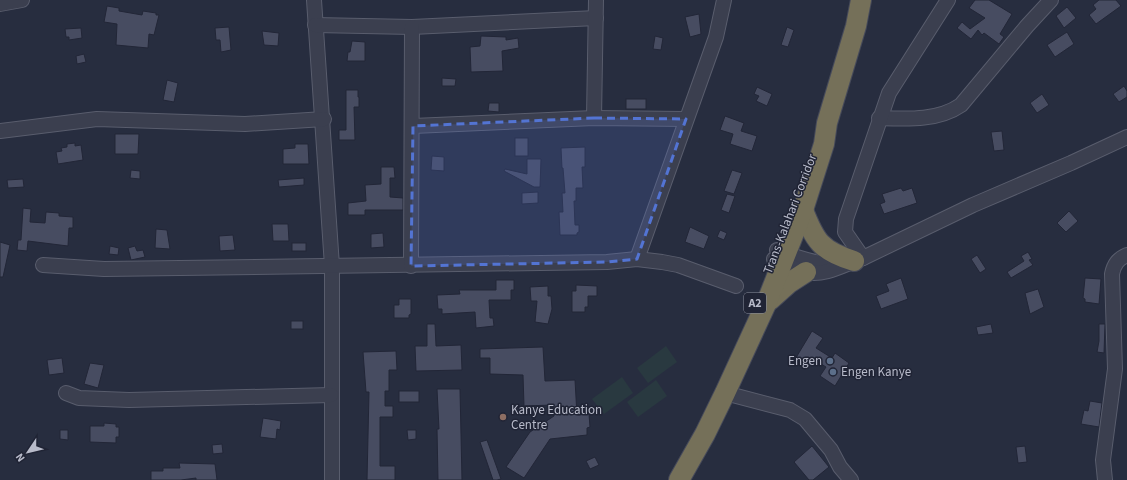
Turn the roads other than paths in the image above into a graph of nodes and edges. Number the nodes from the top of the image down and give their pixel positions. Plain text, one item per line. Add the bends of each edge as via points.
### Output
1 (22, 0) edge
2 (314, 0) edge
3 (596, 0) edge
4 (724, 0) edge
5 (861, 0) edge
6 (948, 0) edge
7 (1051, 0) edge
8 (0, 4) edge
9 (596, 18) junction
10 (315, 25) junction
11 (412, 27) junction
12 (594, 118) junction
13 (879, 118) junction
14 (686, 119) junction
15 (324, 120) junction
16 (827, 123) junction
17 (413, 126) junction
18 (0, 131) edge
19 (1127, 137) edge
20 (803, 210) junction
21 (1127, 255) edge
22 (780, 256) junction
23 (637, 259) junction
24 (854, 261) junction
25 (43, 265) dead end
26 (332, 266) junction
27 (411, 266) junction
28 (806, 272) junction
29 (736, 286) dead end
30 (766, 304) junction
31 (66, 392) dead end
32 (725, 393) junction
33 (331, 395) junction
34 (332, 480) edge
35 (677, 480) edge
36 (851, 480) edge
37 (1105, 480) edge

1 - 8 street
2 - 10 street
3 - 9 street
4 - 14 street via 716,37
5 - 16 highway, Trans-Kalahari Corridor / A2 via 856,26
6 - 13 street via 889,93
7 - 13 street via 961,105 951,112 932,117
9 - 11 street
9 - 12 street
10 - 11 street
10 - 15 street
11 - 17 street
12 - 14 street
12 - 17 street
13 - 24 street via 846,219 845,232
14 - 23 street
15 - 18 street via 245,124 97,119
15 - 26 street
16 - 20 highway, Trans-Kalahari Corridor / A2 via 824,144
16 - 22 highway, Trans-Kalahari Corridor / A2 via 798,189
17 - 27 street
19 - 24 street
20 - 22 highway, Trans-Kalahari Corridor / A2
20 - 24 highway via 818,243 829,252
21 - 37 street via 1113,266 1112,274 1115,369 1103,460
22 - 24 street via 826,265
22 - 28 street
22 - 30 highway, Trans-Kalahari Corridor / A2
22 - 35 highway, Trans-Kalahari Corridor / A2 via 698,428
23 - 27 street via 607,262
23 - 29 street via 678,265
24 - 28 street via 818,273
25 - 26 street via 104,269
26 - 27 street
26 - 33 street
28 - 30 highway via 789,283
30 - 32 highway, Trans-Kalahari Corridor / A2
31 - 33 street via 79,398 130,400
32 - 35 highway, Trans-Kalahari Corridor / A2 via 706,434
32 - 36 street via 790,410 805,419 827,444
33 - 34 street

